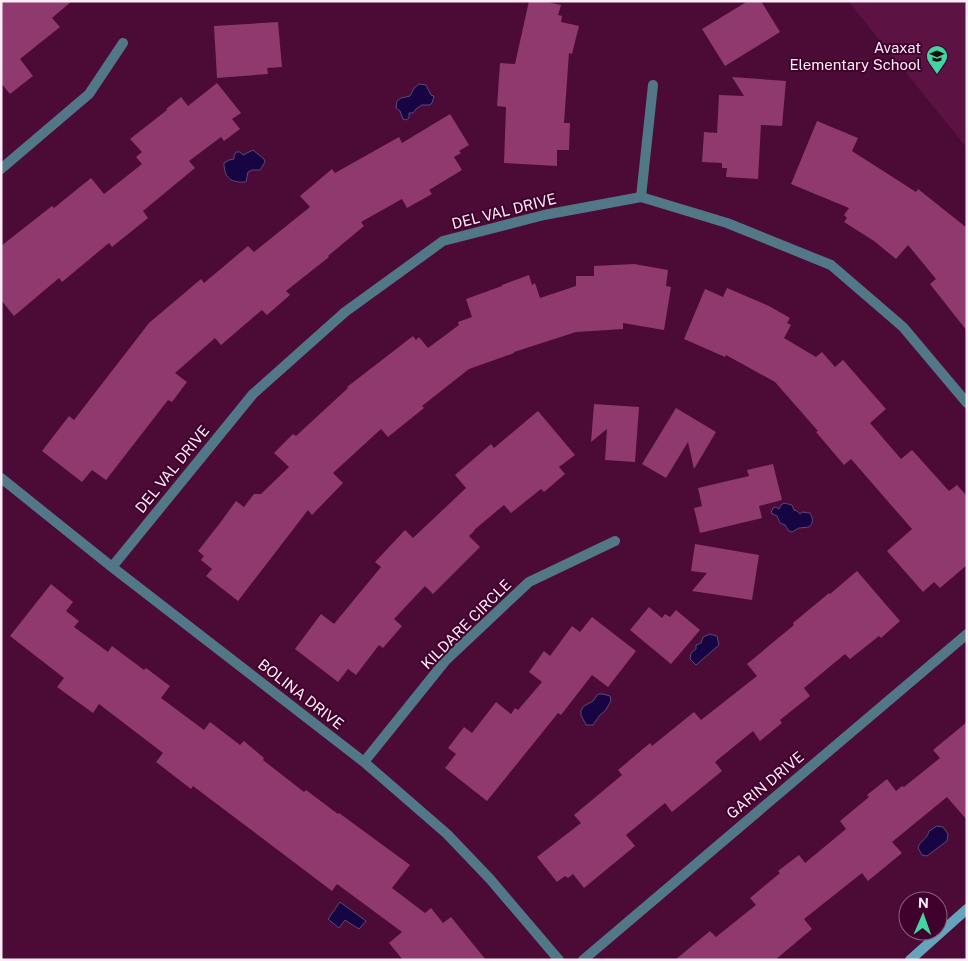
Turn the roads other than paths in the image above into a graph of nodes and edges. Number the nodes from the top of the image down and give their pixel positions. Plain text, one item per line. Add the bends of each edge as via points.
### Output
1 (123, 43) dead end
2 (652, 85) dead end
3 (1, 169) edge
4 (641, 197) junction
5 (967, 403) edge
6 (1, 478) edge
7 (615, 541) dead end
8 (112, 566) junction
9 (967, 634) edge
10 (364, 762) junction
11 (967, 909) edge
12 (559, 960) edge
13 (583, 960) edge
14 (910, 960) edge

1 - 3 street via 89,94
2 - 4 street
4 - 5 street, DEL VAL DRIVE via 727,223 831,265 903,327
4 - 8 street, DEL VAL DRIVE via 544,215 443,241 345,312 253,394
6 - 8 street, BOLINA DRIVE
7 - 10 street, KILDARE CIRCLE via 529,582 446,660
8 - 10 street, BOLINA DRIVE
9 - 13 street, GARIN DRIVE
10 - 12 street, BOLINA DRIVE via 447,834
11 - 14 street

